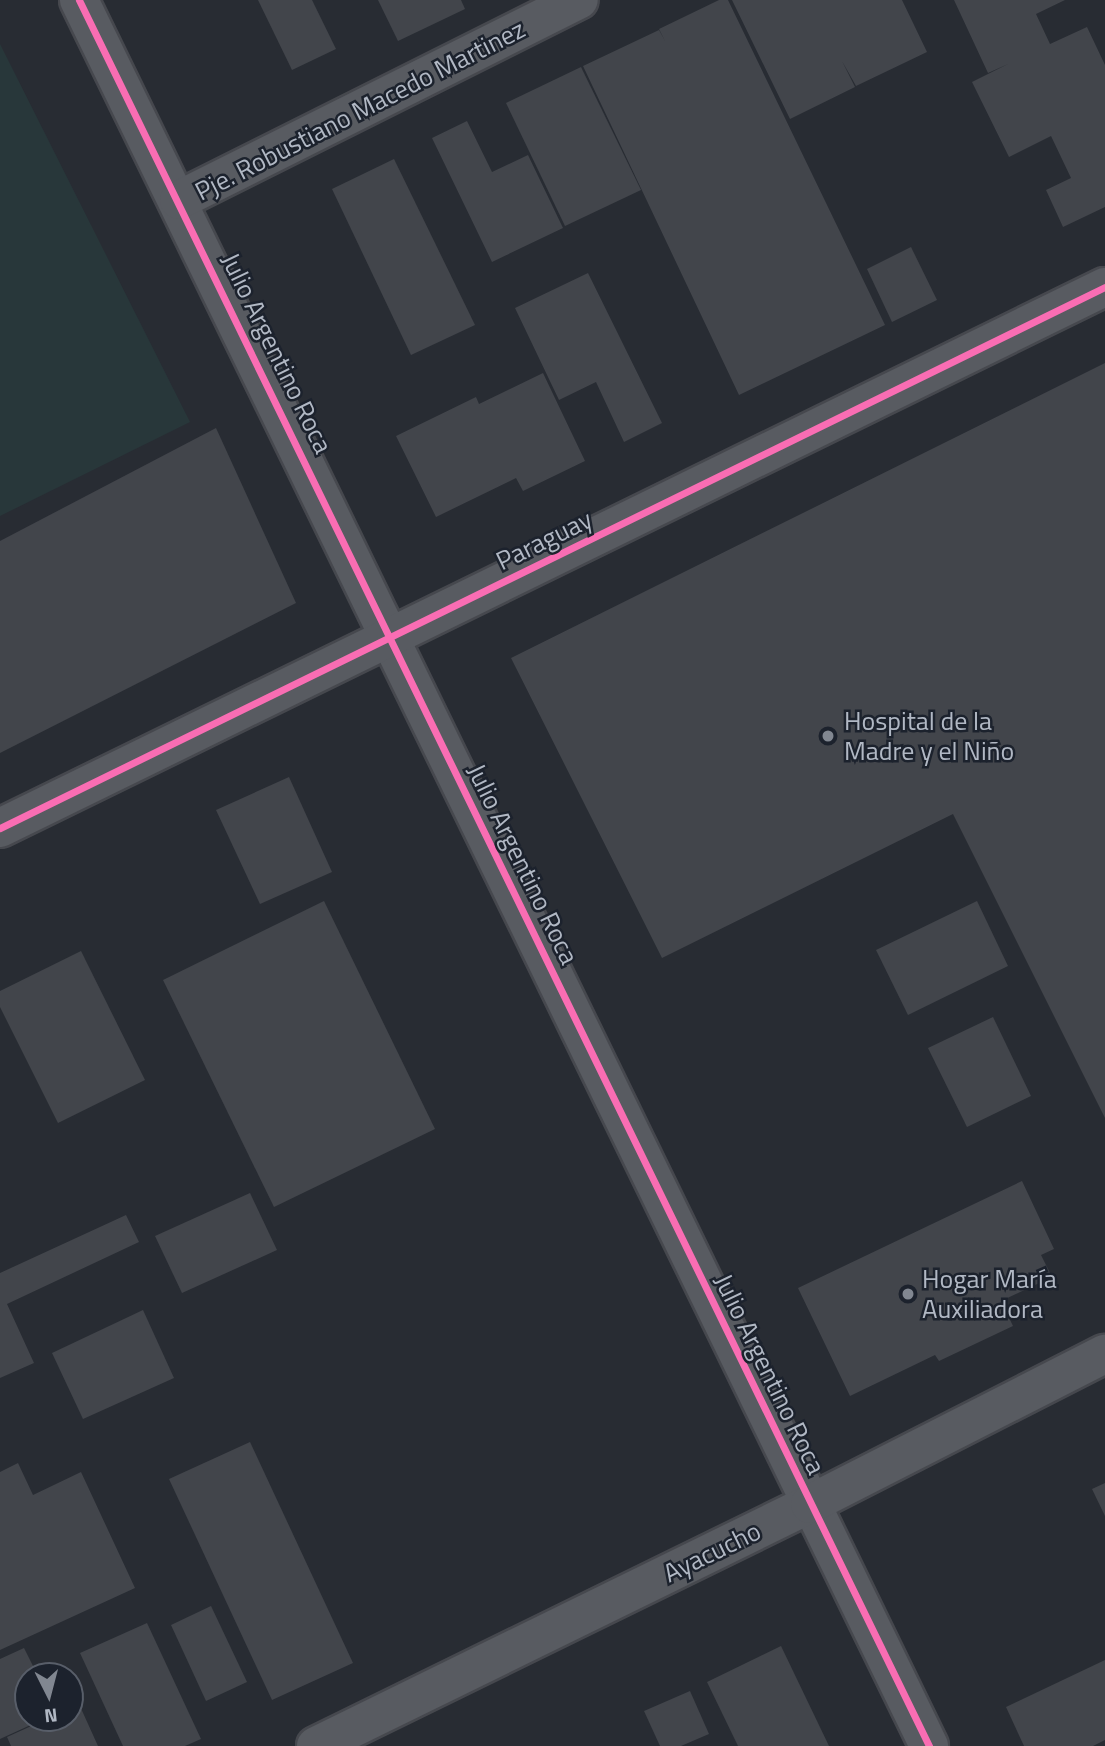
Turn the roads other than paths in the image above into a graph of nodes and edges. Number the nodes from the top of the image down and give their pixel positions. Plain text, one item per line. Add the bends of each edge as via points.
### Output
1 (79, 0) edge
2 (579, 0) edge
3 (179, 200) junction
4 (1105, 287) edge
5 (391, 638) junction
6 (0, 828) edge
7 (1105, 1354) edge
8 (810, 1504) junction
9 (316, 1746) edge
10 (929, 1746) edge

1 - 3 street, Julio Argentino Roca
2 - 3 street, Pje. Robustiano Macedo Martinez
3 - 5 street, Julio Argentino Roca
4 - 5 street, Paraguay
5 - 6 street, Paraguay
5 - 8 street, Julio Argentino Roca
7 - 8 street, Ayacucho
8 - 9 street, Ayacucho
8 - 10 street, Julio Argentino Roca

